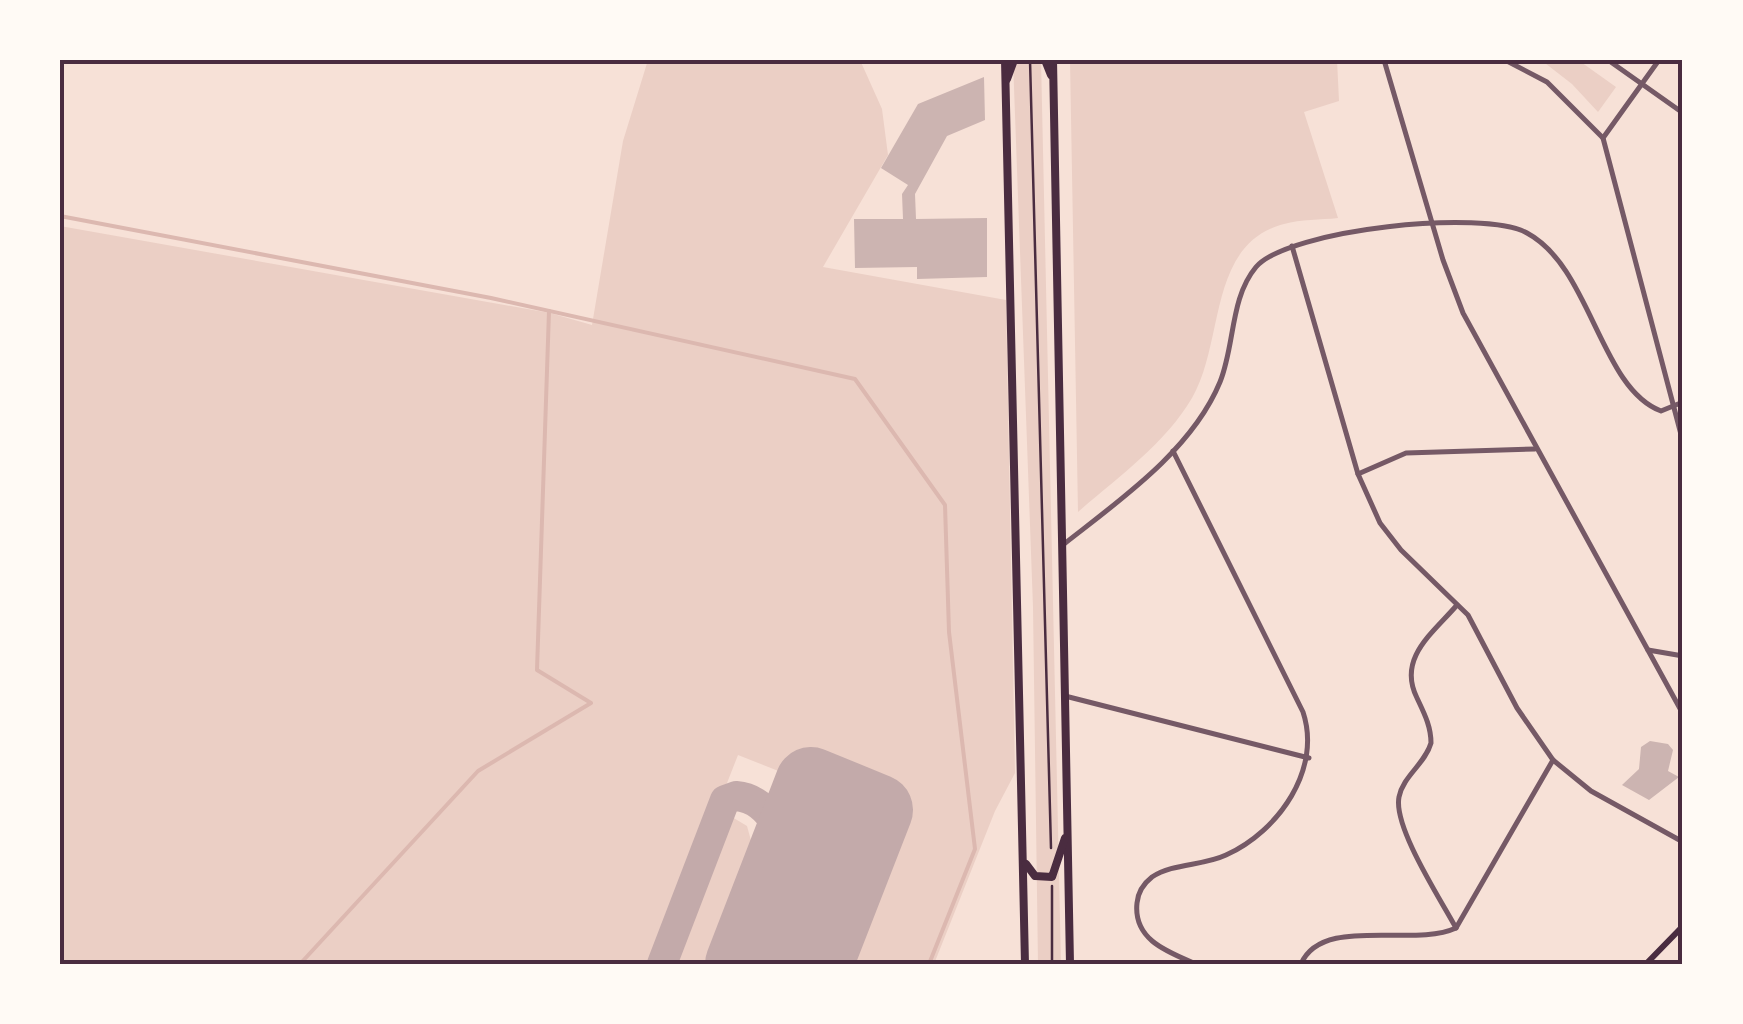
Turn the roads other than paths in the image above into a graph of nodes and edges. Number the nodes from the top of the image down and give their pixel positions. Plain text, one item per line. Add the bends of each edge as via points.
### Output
1 (1005, 60) edge
2 (1014, 60) edge
3 (1049, 60) edge
4 (1384, 60) edge
5 (1505, 60) edge
6 (1608, 60) edge
7 (1659, 60) edge
8 (1006, 80) junction
9 (1639, 82) junction
10 (1683, 113) edge
11 (1603, 138) junction
12 (1432, 224) junction
13 (1292, 246) junction
14 (1683, 402) edge
15 (1674, 409) junction
16 (1683, 442) edge
17 (1535, 449) junction
18 (1173, 451) junction
19 (1358, 474) junction
20 (1061, 546) junction
21 (1458, 604) junction
22 (1648, 650) junction
23 (1683, 656) edge
24 (1065, 696) junction
25 (1683, 714) edge
26 (1309, 758) junction
27 (1553, 760) junction
28 (1068, 821) junction
29 (1022, 835) junction
30 (1683, 842) edge
31 (1683, 926) edge
32 (1456, 928) junction
33 (1026, 964) edge
34 (1070, 964) edge
35 (1196, 964) edge
36 (1302, 964) edge
37 (1646, 964) edge

1 - 8 main road
2 - 8 main road
3 - 20 main road
4 - 12 street
5 - 11 street via 1547,82
6 - 9 street
7 - 9 street
8 - 29 main road
9 - 10 street
9 - 11 street
11 - 15 street
12 - 13 street
12 - 15 street via 1488,222 1529,233 1552,252 1574,286 1630,390 1649,406
12 - 17 street via 1463,313
13 - 18 street via 1265,258 1248,279 1220,383
13 - 19 street
14 - 15 street
15 - 16 street
17 - 19 street via 1406,453
17 - 22 street
18 - 20 street
18 - 26 street via 1303,712
19 - 21 street via 1380,523
20 - 24 main road
21 - 27 street
21 - 32 street via 1410,665 1431,743 1399,800 1408,835
22 - 23 street
22 - 25 street
24 - 26 street
24 - 28 main road
26 - 35 street via 1296,790 1249,840 1225,856 1155,875 1140,890 1137,912 1147,938
27 - 30 street
27 - 32 street
28 - 29 main road via 1052,877 1030,873
28 - 34 main road
29 - 33 main road
31 - 37 main road
32 - 36 street via 1435,935 1331,938 1313,946

